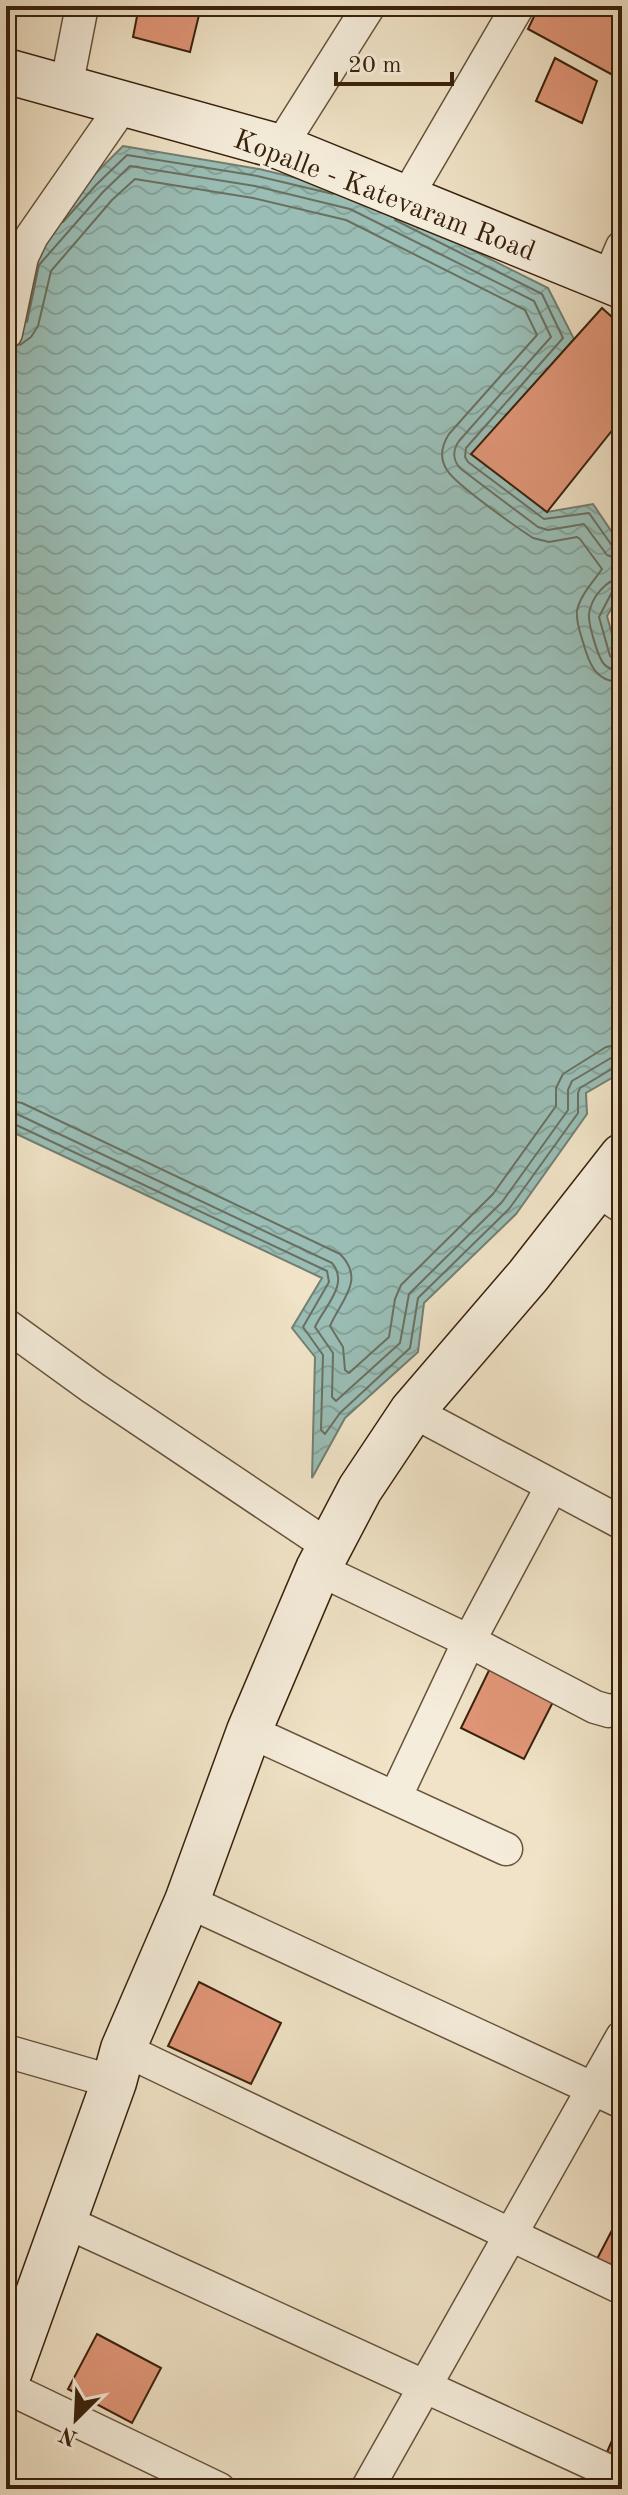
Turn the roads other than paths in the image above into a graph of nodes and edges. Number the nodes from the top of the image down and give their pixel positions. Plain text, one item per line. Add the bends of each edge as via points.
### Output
1 (82, 6) edge
2 (369, 6) edge
3 (518, 6) edge
4 (6, 71) edge
5 (58, 86) junction
6 (123, 105) junction
7 (280, 147) junction
8 (406, 198) junction
9 (617, 271) edge
10 (6, 333) edge
11 (622, 1156) edge
12 (607, 1205) edge
13 (6, 1325) edge
14 (412, 1411) junction
15 (552, 1486) junction
16 (622, 1523) edge
17 (324, 1558) junction
18 (469, 1641) junction
19 (622, 1708) edge
20 (249, 1731) junction
21 (395, 1798) junction
22 (506, 1849) dead end
23 (187, 1901) junction
24 (622, 2037) edge
25 (6, 2051) edge
26 (118, 2065) junction
27 (608, 2096) edge
28 (64, 2221) junction
29 (509, 2236) junction
30 (622, 2288) edge
31 (6, 2384) edge
32 (424, 2385) junction
33 (622, 2477) edge
34 (219, 2489) edge
35 (367, 2489) edge

1 - 5 street
2 - 7 street
3 - 8 street
4 - 5 main road, Kopalle - Katevaram Road
5 - 6 main road, Kopalle - Katevaram Road
6 - 7 main road, Kopalle - Katevaram Road
6 - 10 street via 32,236 22,257
7 - 8 main road, Kopalle - Katevaram Road
8 - 9 main road, Kopalle - Katevaram Road
11 - 12 main road
12 - 14 main road via 528,1276
13 - 17 street
14 - 15 street
14 - 17 main road via 360,1489
15 - 16 street
15 - 18 street
17 - 18 street
17 - 20 main road
18 - 19 street via 595,1707
18 - 21 street
20 - 21 street
20 - 23 main road
21 - 22 street
23 - 26 main road
23 - 27 street
24 - 27 street
25 - 26 street
26 - 28 main road
26 - 29 street
27 - 29 street
28 - 31 main road
28 - 32 street
29 - 30 street
29 - 32 street
31 - 34 street
32 - 33 street
32 - 35 street

